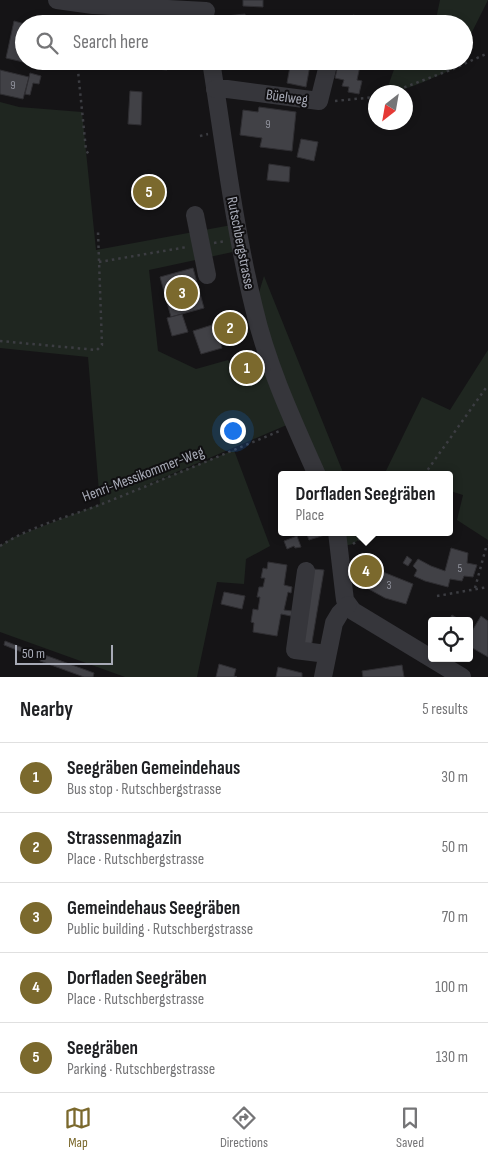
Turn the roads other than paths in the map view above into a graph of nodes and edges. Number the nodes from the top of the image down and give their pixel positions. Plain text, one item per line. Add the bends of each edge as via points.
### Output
1 (57, 0) edge
2 (206, 11) edge
3 (212, 70) edge
4 (326, 70) edge
5 (215, 89) junction
6 (194, 215) dead end
7 (207, 275) dead end
8 (315, 471) edge
9 (337, 536) edge
10 (306, 572) dead end
11 (348, 606) junction
12 (327, 654) junction
13 (323, 677) edge
14 (462, 677) edge

1 - 2 street
3 - 5 street, Rutschbergstrasse
4 - 5 street, Büelweg via 318,101
5 - 8 street, Rutschbergstrasse via 256,317
6 - 7 street
9 - 11 street
10 - 12 street via 294,650
11 - 12 street via 334,624
11 - 14 street via 364,619
12 - 13 street

